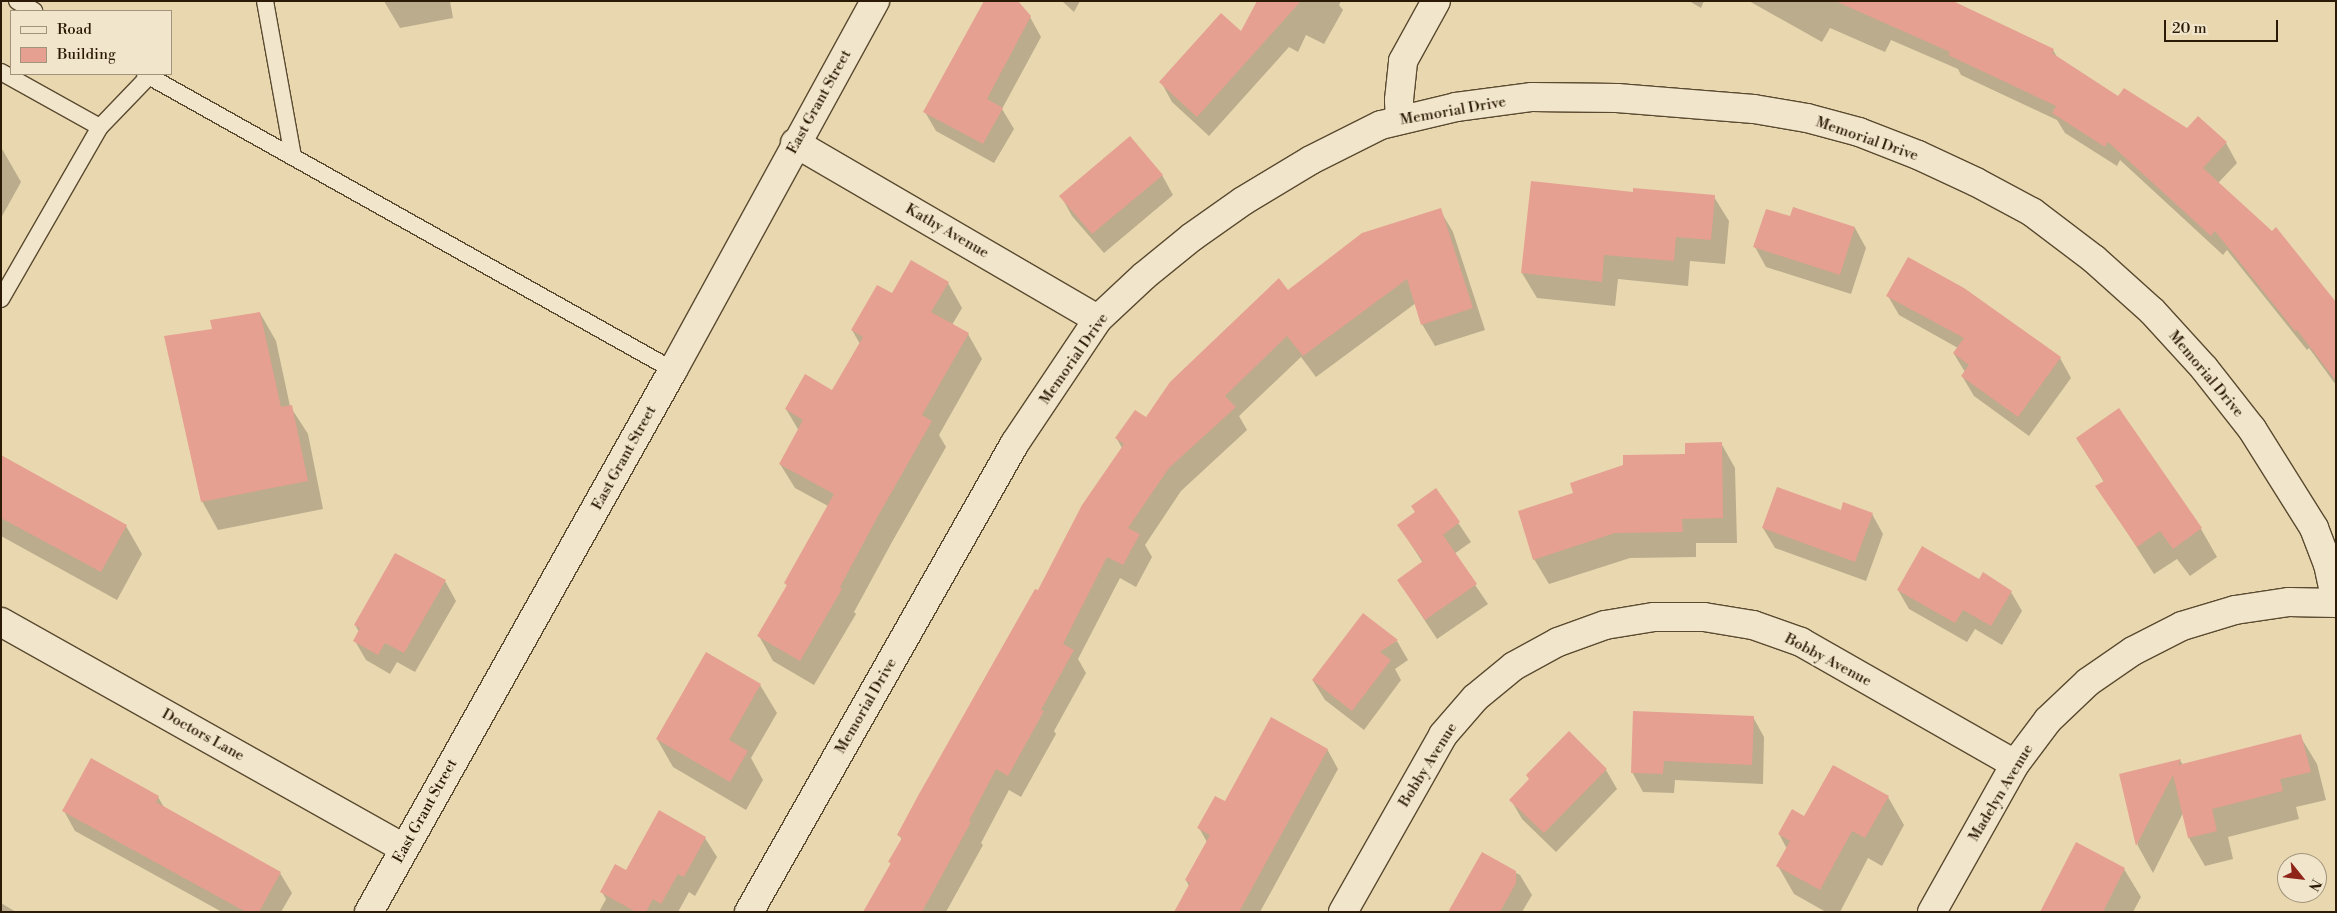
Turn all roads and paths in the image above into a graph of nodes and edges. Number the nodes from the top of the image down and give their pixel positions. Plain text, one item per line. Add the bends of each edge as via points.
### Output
1 (16, 1) edge
2 (265, 1) edge
3 (875, 1) edge
4 (1436, 1) edge
5 (32, 10) edge
6 (1, 72) edge
7 (147, 75) edge
8 (1400, 120) junction
9 (100, 127) junction
10 (796, 144) junction
11 (293, 157) junction
12 (1, 299) edge
13 (1098, 319) junction
14 (673, 370) junction
15 (2336, 603) edge
16 (1, 622) edge
17 (2015, 764) junction
18 (404, 848) junction
19 (369, 912) edge
20 (749, 912) edge
21 (1343, 912) edge
22 (1932, 912) edge

1 - 5 lane
2 - 11 lane
3 - 10 street, East Grant Street
4 - 8 street via 1403,60
6 - 9 lane
7 - 9 lane
7 - 11 lane
8 - 13 street, Memorial Drive via 1381,125 1311,160 1243,200 1178,248
8 - 15 street, Memorial Drive via 1456,107 1532,97 1617,98 1754,109 1807,118 1859,132 1976,182 2032,212 2094,259 2152,311 2204,368 2252,429 2314,528 2328,564
9 - 12 lane
10 - 13 street, Kathy Avenue
10 - 14 street, East Grant Street
11 - 14 lane
13 - 20 street, Memorial Drive via 1015,443
14 - 18 street, East Grant Street
15 - 17 street, Madelyn Avenue via 2289,602 2235,610 2182,626 2133,650 2088,682 2048,720
16 - 18 street, Doctors Lane
17 - 21 street, Bobby Avenue via 1800,642 1753,625 1704,617 1654,616 1605,625 1558,642 1514,666 1476,698 1443,735
17 - 22 street, Madelyn Avenue
18 - 19 street, East Grant Street

